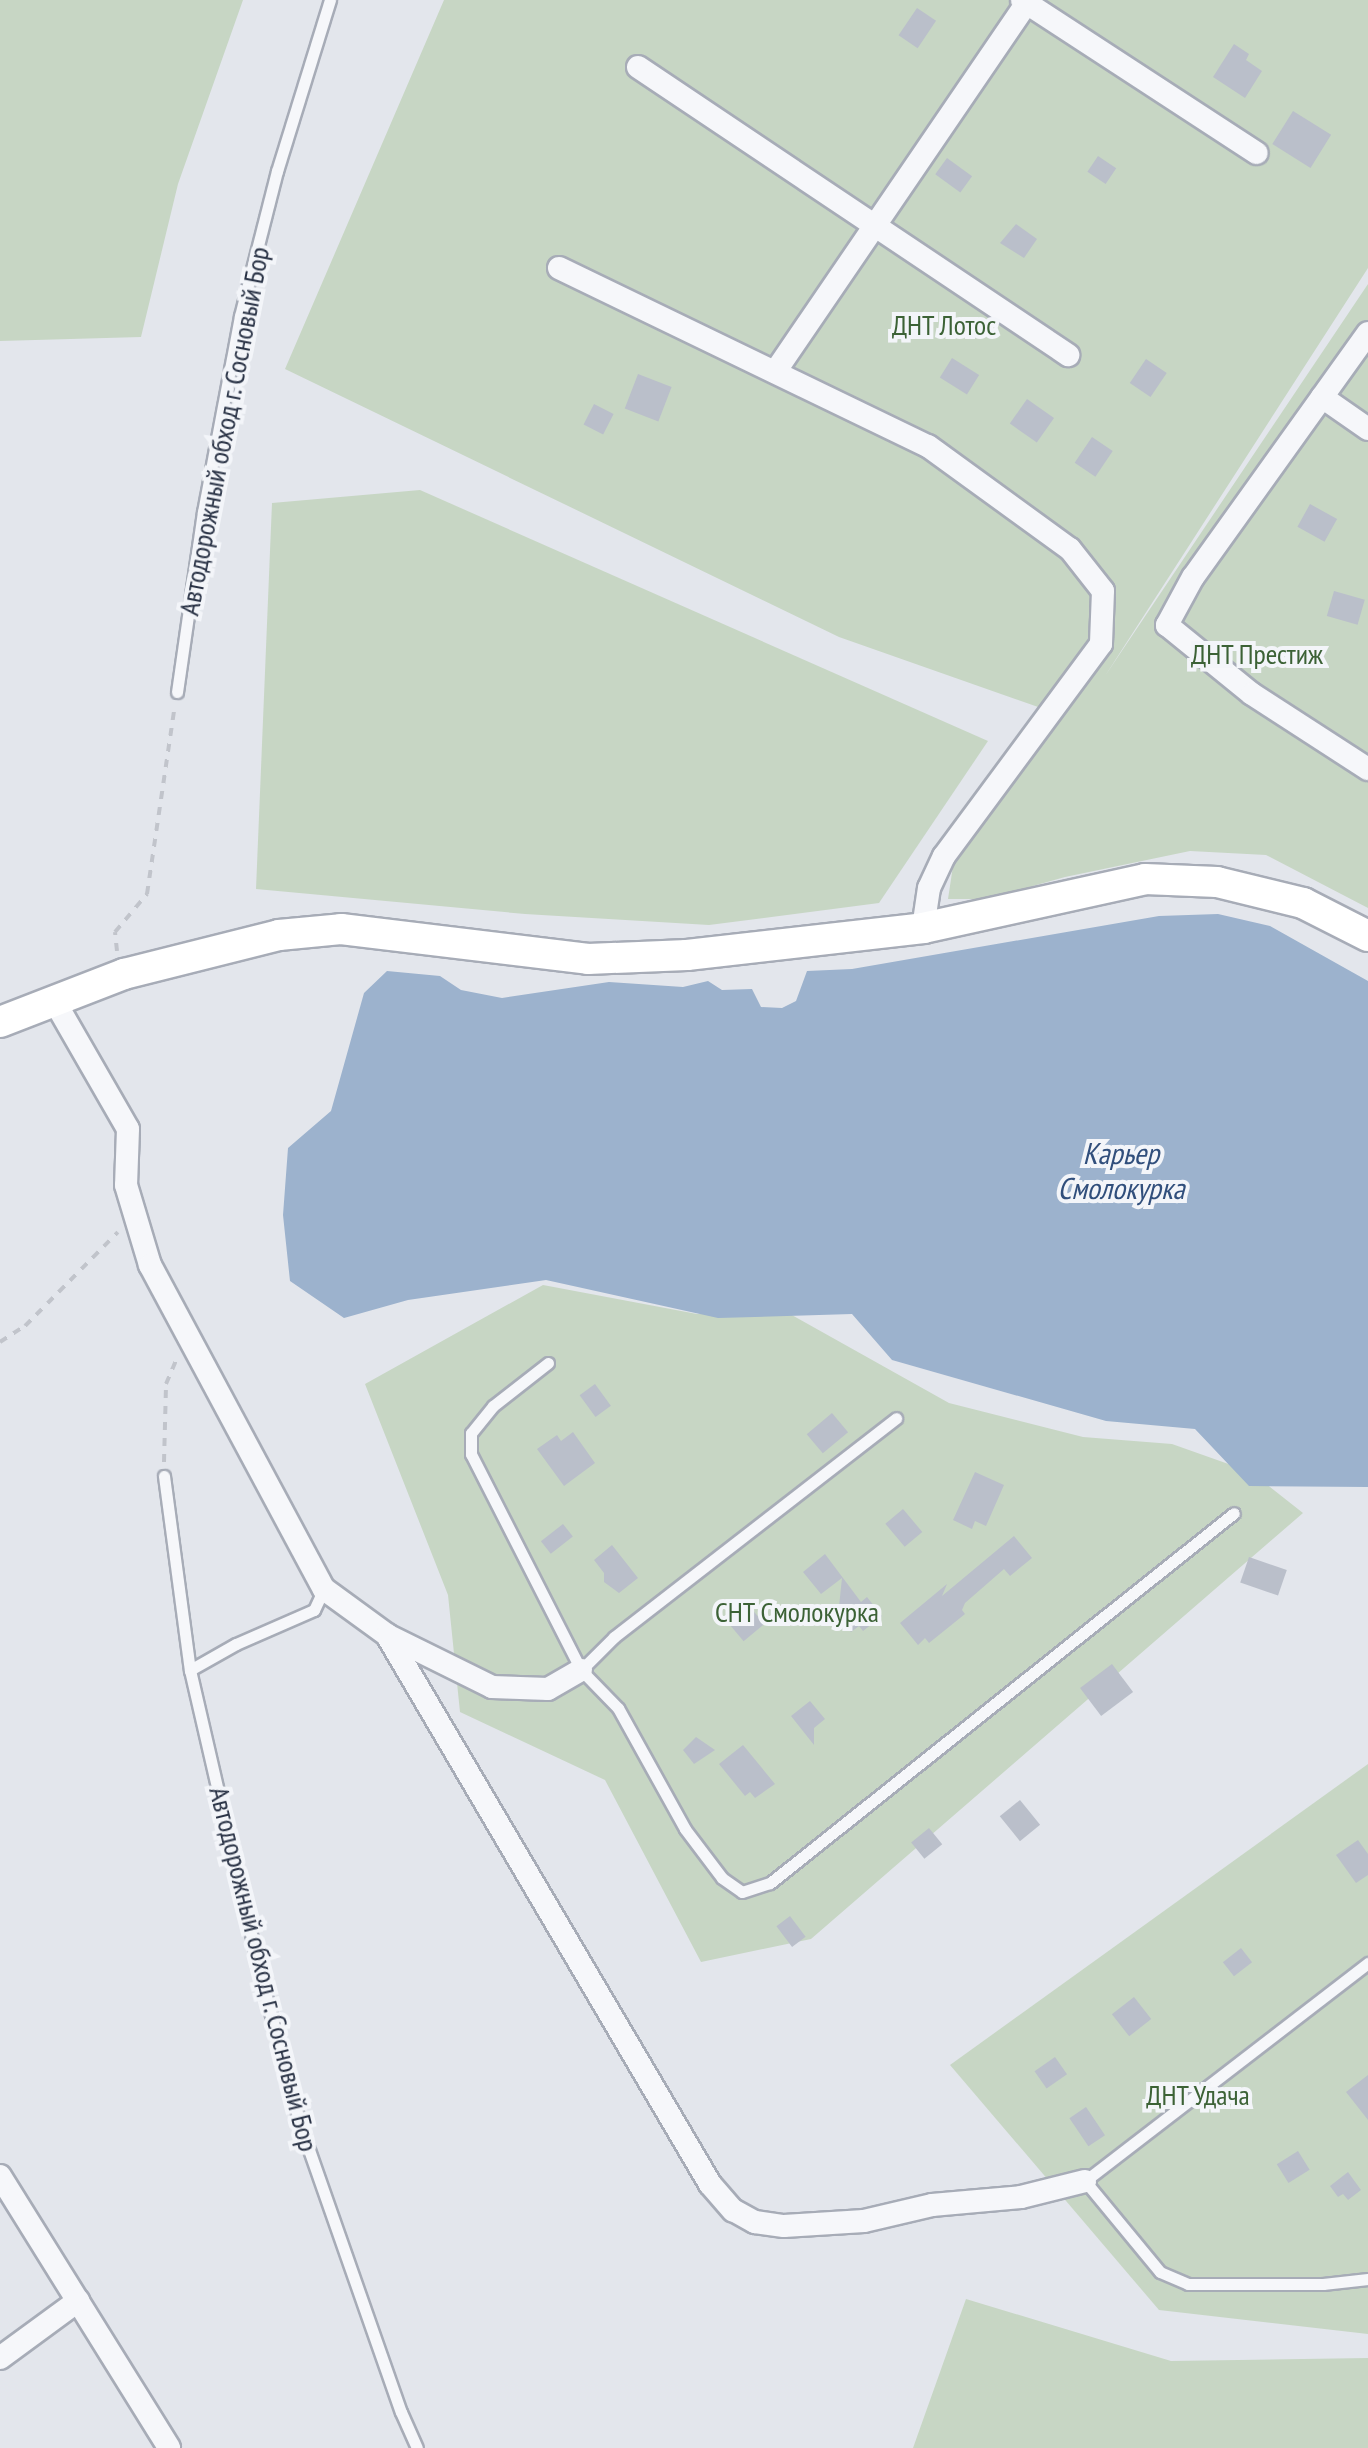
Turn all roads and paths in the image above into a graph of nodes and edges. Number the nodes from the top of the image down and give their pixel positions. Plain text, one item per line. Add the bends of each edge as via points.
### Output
1 (330, 0) edge
2 (1026, 1) edge
3 (638, 67) dead end
4 (1257, 153) dead end
5 (874, 222) junction
6 (558, 268) dead end
7 (1368, 333) edge
8 (1068, 355) dead end
9 (775, 372) junction
10 (1322, 398) junction
11 (1368, 429) edge
12 (178, 692) joint
13 (1368, 769) edge
14 (923, 928) junction
15 (1368, 936) edge
16 (124, 974) junction
17 (55, 1002) junction
18 (0, 1022) edge
19 (134, 1213) junction
20 (185, 1338) junction
21 (0, 1342) edge
22 (548, 1363) dead end
23 (896, 1418) dead end
24 (164, 1476) joint
25 (1234, 1513) dead end
26 (324, 1590) junction
27 (387, 1635) junction
28 (190, 1670) junction
29 (581, 1670) junction
30 (1368, 1963) edge
31 (0, 2176) edge
32 (1084, 2181) junction
33 (1368, 2279) edge
34 (78, 2301) junction
35 (0, 2358) edge
36 (169, 2448) edge
37 (418, 2448) edge

1 - 12 lane, Автодорожный обход г. Сосновый Бор via 240,316
2 - 4 street
2 - 5 street
3 - 5 street
5 - 8 street
5 - 9 street
6 - 9 street
7 - 10 street
9 - 14 street via 928,446 1070,548 1103,591 1100,644 944,856 929,888
10 - 11 street
10 - 13 street via 1166,626 1252,694
12 - 16 path via 147,894 114,932
14 - 15 street via 1145,879 1217,882 1303,903
14 - 16 street via 721,952 588,958 341,928 279,935
16 - 17 street
17 - 18 street
17 - 19 street via 128,1129 126,1185
19 - 20 street
19 - 21 path via 25,1326
20 - 24 path via 166,1384
20 - 26 street
22 - 29 lane via 493,1406 471,1433 471,1454
23 - 29 lane via 614,1637
24 - 28 lane, Автодорожный обход г. Сосновый Бор
25 - 29 lane via 770,1884 742,1892 704,1854 618,1708
26 - 27 street
26 - 28 lane via 314,1610
27 - 29 street via 492,1687 548,1688
27 - 32 street via 710,2184 733,2210 784,2226 864,2221
28 - 37 lane, Автодорожный обход г. Сосновый Бор via 300,2124
30 - 32 lane
31 - 34 street
32 - 33 lane via 1160,2272 1188,2284
34 - 35 street
34 - 36 street

